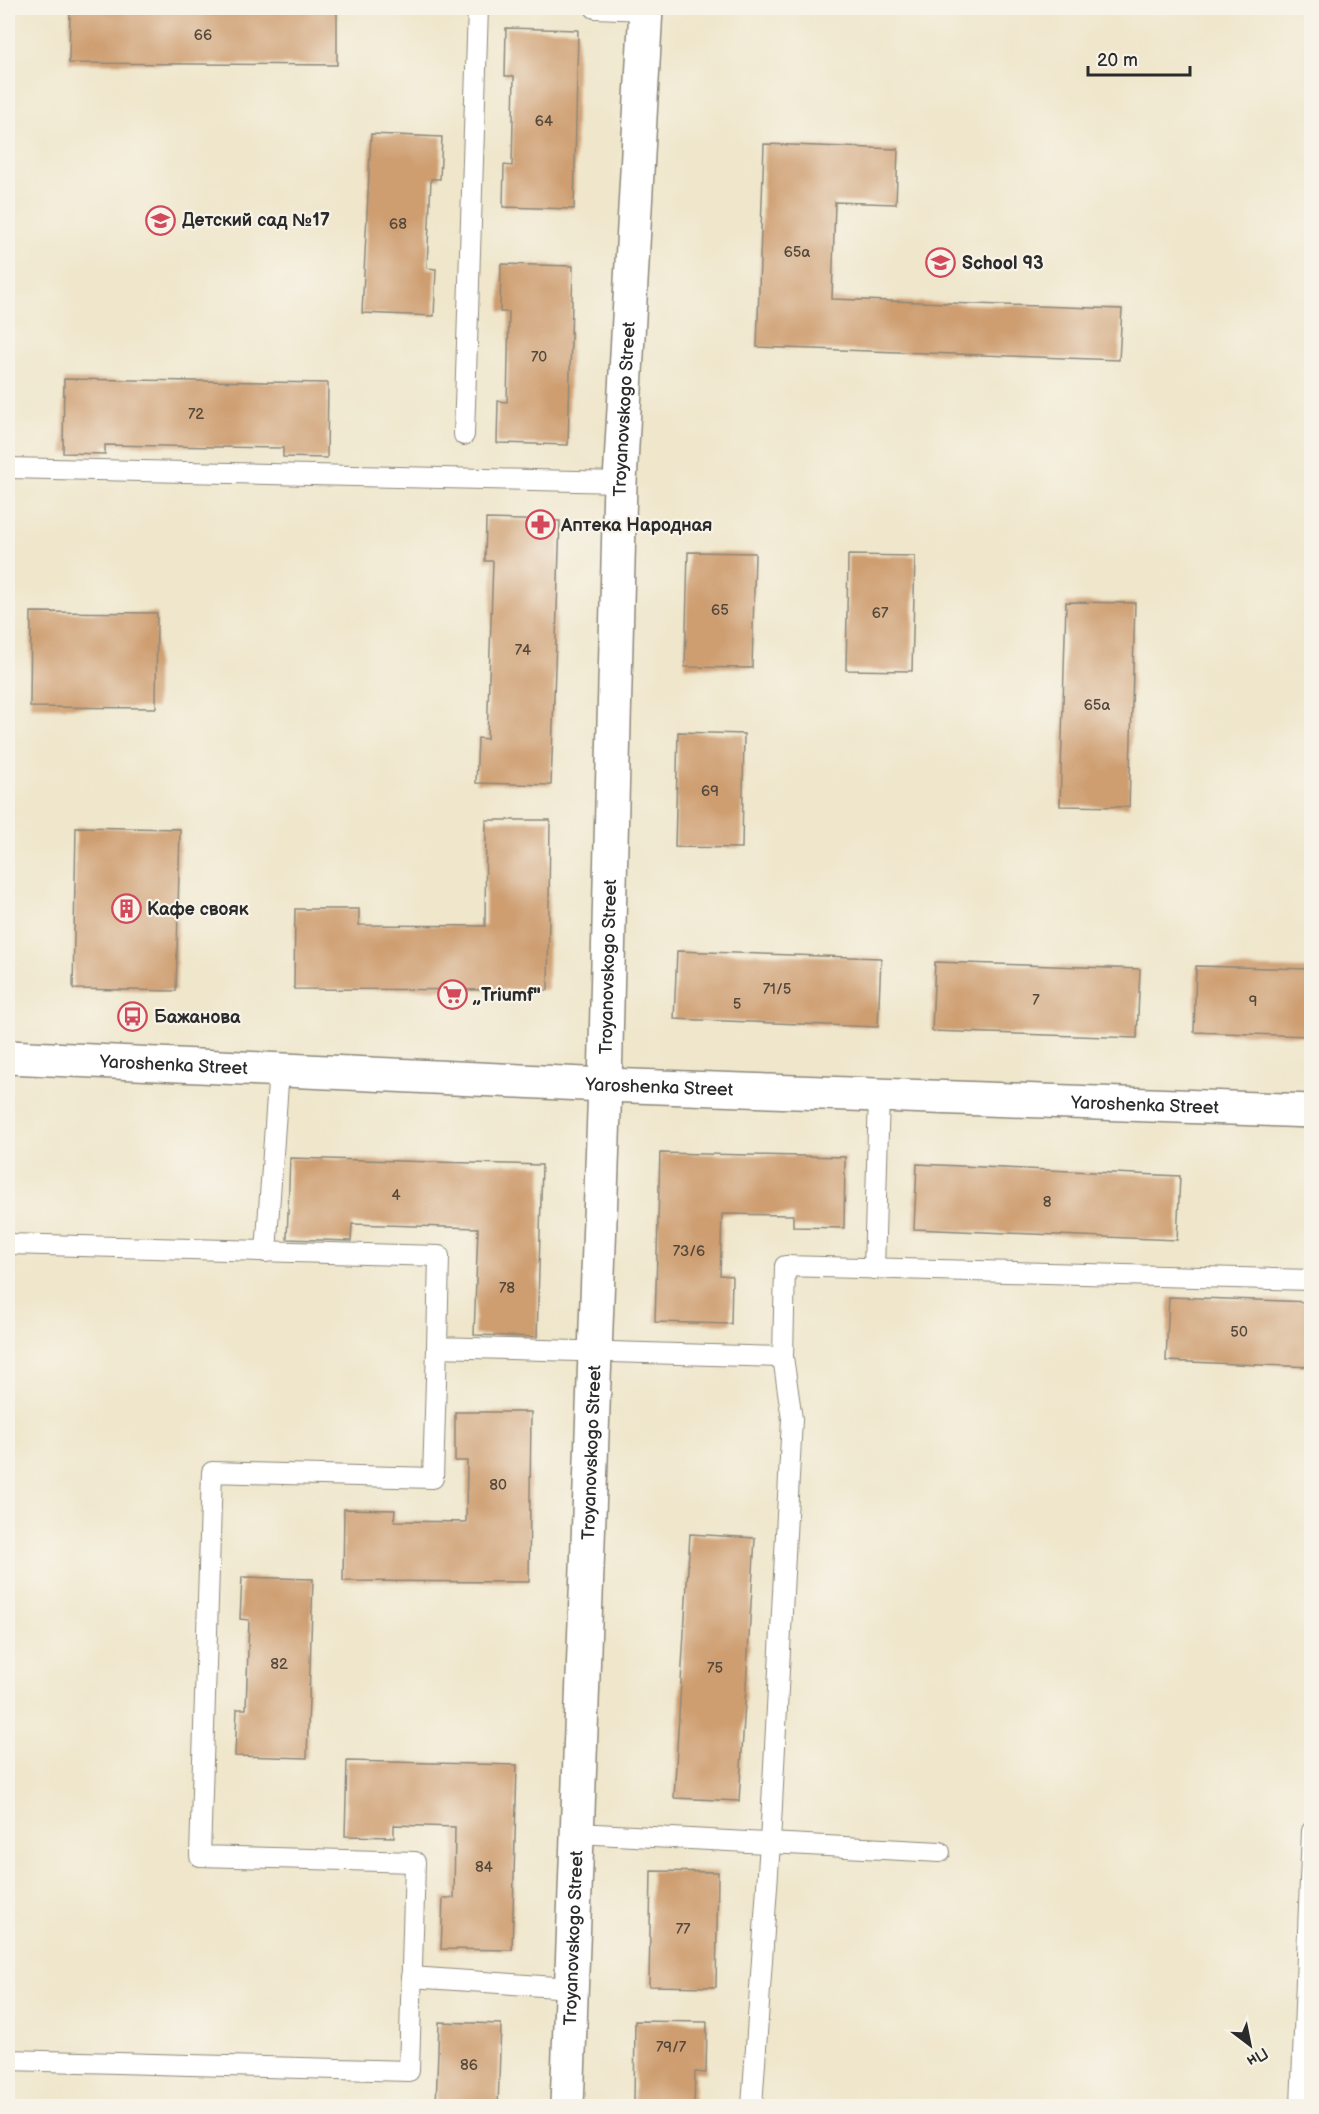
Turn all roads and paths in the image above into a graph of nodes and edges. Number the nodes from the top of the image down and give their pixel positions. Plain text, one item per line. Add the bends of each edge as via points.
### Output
1 (478, 8) edge
2 (595, 8) edge
3 (646, 9) edge
4 (464, 435) dead end
5 (8, 468) edge
6 (620, 482) junction
7 (8, 1057) edge
8 (279, 1069) junction
9 (605, 1084) junction
10 (879, 1095) junction
11 (1311, 1111) edge
12 (8, 1244) edge
13 (266, 1252) junction
14 (874, 1269) junction
15 (1311, 1280) edge
16 (437, 1347) junction
17 (595, 1352) junction
18 (783, 1357) junction
19 (1311, 1832) edge
20 (576, 1833) junction
21 (770, 1843) junction
22 (940, 1852) dead end
23 (411, 1977) junction
24 (571, 1988) junction
25 (1308, 2022) edge
26 (8, 2060) edge
27 (567, 2106) edge
28 (752, 2106) edge
29 (1301, 2106) edge

1 - 4 lane
2 - 3 lane
3 - 6 street, Troyanovskogo Street
5 - 6 lane
6 - 9 street, Troyanovskogo Street
7 - 8 street, Yaroshenka Street
8 - 9 street, Yaroshenka Street
8 - 13 lane
9 - 10 street, Yaroshenka Street
9 - 17 street, Troyanovskogo Street
10 - 11 street, Yaroshenka Street
10 - 14 lane
12 - 13 lane
13 - 16 lane via 439,1256
14 - 15 lane
14 - 18 lane via 785,1266
16 - 17 lane
16 - 23 lane via 433,1478 212,1472 200,1856 415,1862
17 - 18 lane
17 - 20 street, Troyanovskogo Street
18 - 21 lane via 792,1419
19 - 25 lane
20 - 21 lane
20 - 24 street, Troyanovskogo Street
21 - 22 lane
21 - 28 lane
23 - 24 lane
23 - 26 lane via 409,2071
24 - 27 street, Troyanovskogo Street
25 - 29 lane

